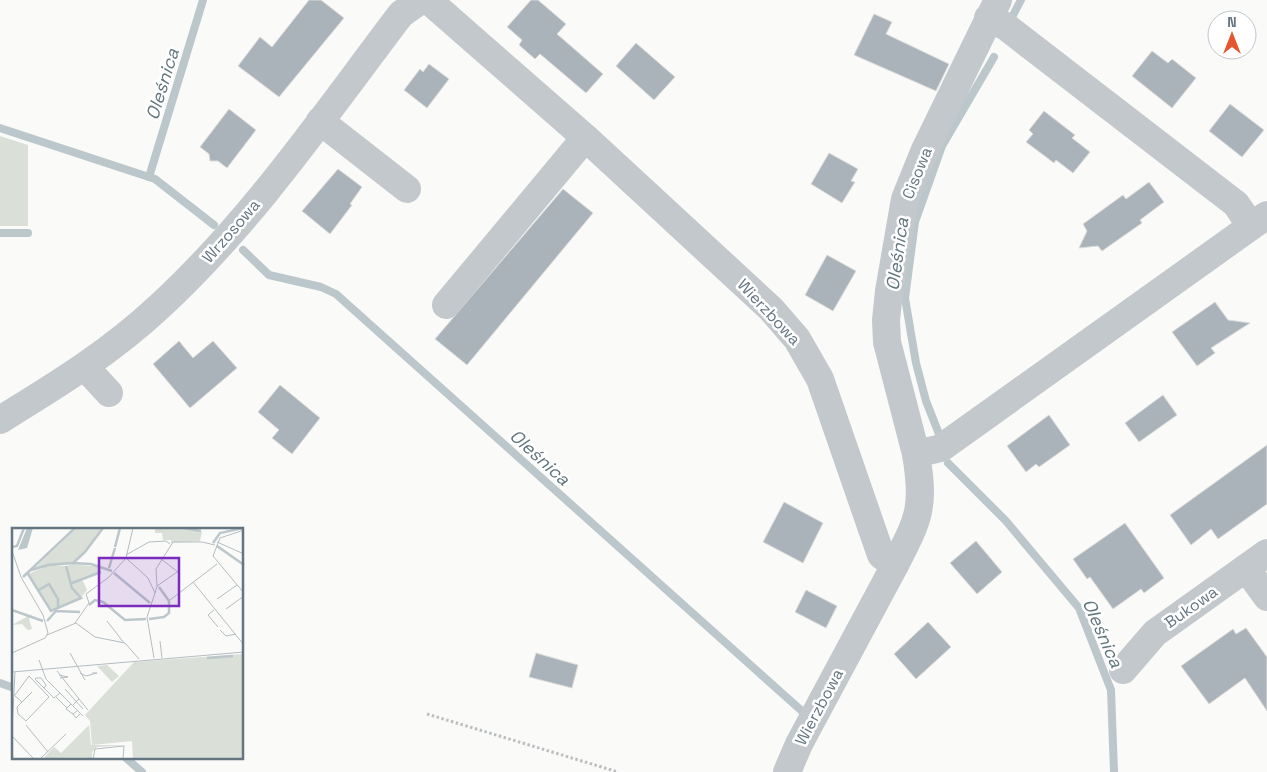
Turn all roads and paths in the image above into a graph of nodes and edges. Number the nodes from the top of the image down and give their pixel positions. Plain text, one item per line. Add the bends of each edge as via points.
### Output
1 (421, 0) edge
2 (428, 0) edge
3 (993, 9) edge
4 (320, 121) junction
5 (585, 138) junction
6 (407, 189) dead end
7 (1259, 220) edge
8 (446, 305) dead end
9 (86, 368) junction
10 (108, 393) dead end
11 (0, 420) edge
12 (916, 454) junction
13 (1256, 561) edge
14 (895, 565) junction
15 (1267, 597) edge
16 (1123, 670) dead end
17 (427, 714) dead end
18 (618, 772) edge
19 (787, 772) edge

1 - 4 street, Wrzosowa via 401,14
2 - 5 street, Wierzbowa
3 - 7 street, Cisowa via 1005,26
3 - 12 street, Cisowa via 910,184 889,291 886,320 888,351
4 - 6 street
4 - 9 street, Wrzosowa via 222,244 160,307
5 - 8 street
5 - 14 street, Wierzbowa via 765,303 797,339 820,379 881,555
7 - 12 street, Cisowa via 941,448
9 - 10 street
9 - 11 street, Wrzosowa
12 - 14 street, Cisowa via 922,485 919,511
13 - 15 street
13 - 16 street, Bukowa via 1155,633
14 - 19 street, Wierzbowa
17 - 18 path

